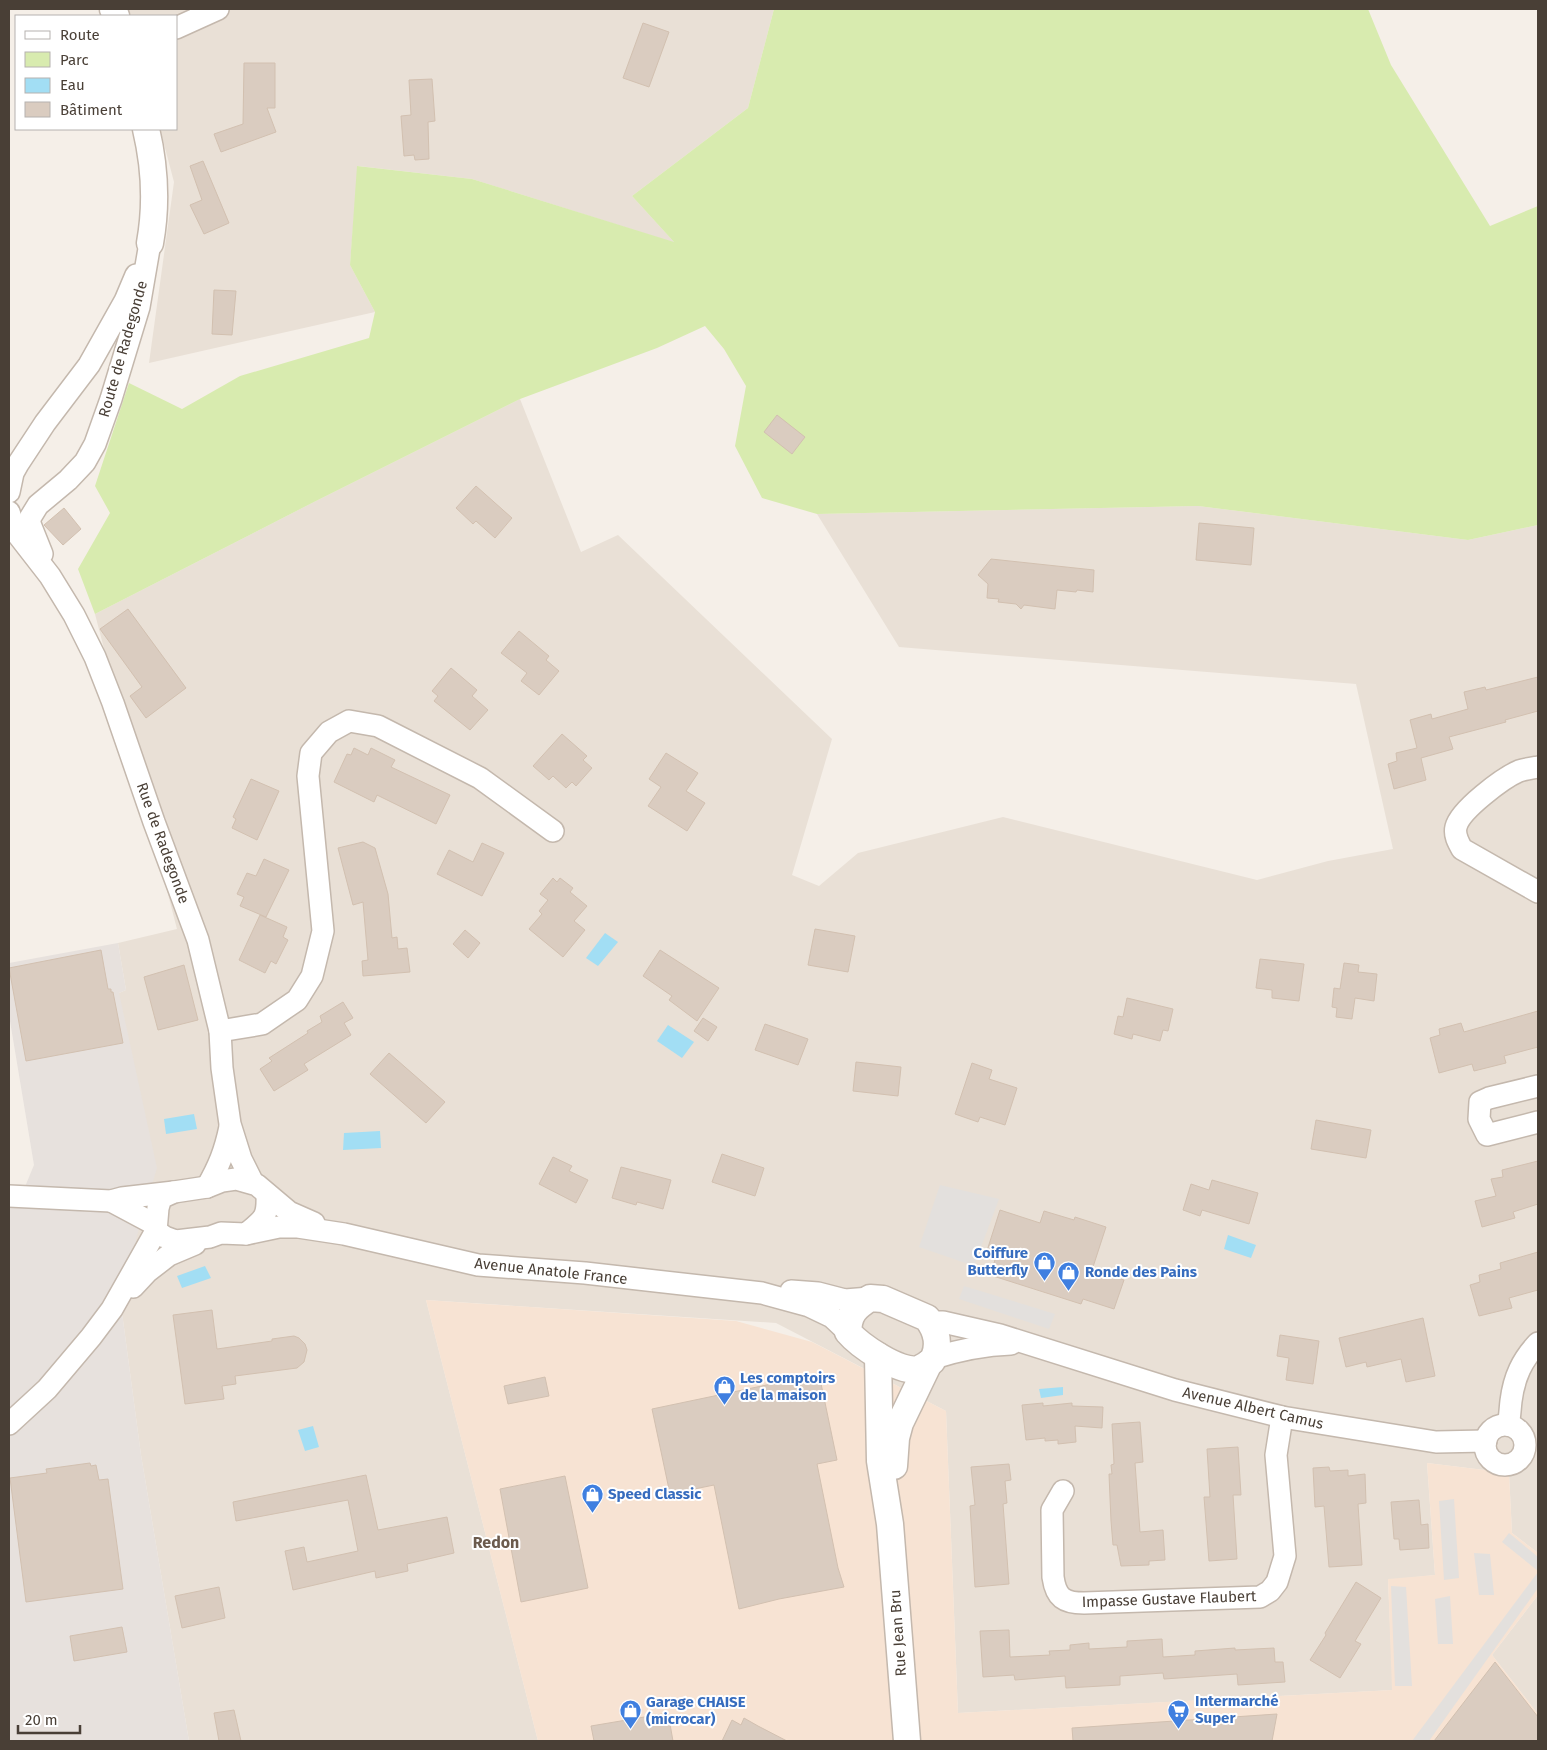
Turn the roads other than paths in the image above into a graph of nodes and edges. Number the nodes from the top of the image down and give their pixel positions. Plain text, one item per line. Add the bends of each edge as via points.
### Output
1 (218, 9) edge
2 (178, 27) edge
3 (146, 130) edge
4 (150, 243) junction
5 (9, 489) edge
6 (9, 512) edge
7 (9, 544) edge
8 (50, 576) junction
9 (1538, 767) edge
10 (554, 830) dead end
11 (1538, 892) edge
12 (220, 1032) junction
13 (1538, 1086) edge
14 (1538, 1122) edge
15 (230, 1124) junction
16 (207, 1187) junction
17 (260, 1188) junction
18 (174, 1192) junction
19 (9, 1196) edge
20 (111, 1201) junction
21 (156, 1228) junction
22 (246, 1234) junction
23 (344, 1234) junction
24 (210, 1238) junction
25 (762, 1292) junction
26 (870, 1298) junction
27 (112, 1309) junction
28 (930, 1322) junction
29 (848, 1332) junction
30 (1026, 1343) junction
31 (1538, 1343) edge
32 (878, 1356) junction
33 (932, 1361) junction
34 (1282, 1418) junction
35 (9, 1424) edge
36 (1508, 1425) junction
37 (1486, 1441) junction
38 (1532, 1449) edge
39 (1063, 1491) dead end
40 (890, 1524) junction
41 (907, 1741) edge

1 - 2 street
3 - 4 street via 154,171 155,202
4 - 5 street, Route de Radegonde via 125,301 89,365 34,440 13,473
4 - 8 street, Route de Radegonde via 139,307 95,444 85,462 38,505 30,518
6 - 8 street via 15,531
7 - 8 street
8 - 12 street, Rue de Radegonde via 95,657 113,704 198,940
9 - 11 street via 1520,770 1492,787 1471,806 1456,826 1456,839 1462,849
10 - 12 street via 480,778 378,726 349,721 329,732 312,753 308,776 323,931 312,976 297,1000 262,1024
12 - 15 street, Rue de Radegonde
13 - 14 street via 1480,1102 1479,1119 1487,1135
15 - 16 street, Rue de Radegonde via 220,1165
15 - 17 street, Rue de Radegonde via 241,1159
16 - 17 street via 236,1179
16 - 18 street
17 - 22 street via 268,1210 262,1221
17 - 23 street, Avenue Anatole France via 298,1217
18 - 20 street
18 - 21 street via 160,1201
19 - 20 street
20 - 21 street
21 - 24 street via 165,1237 176,1241
21 - 27 street
22 - 23 street, Avenue Anatole France via 298,1227
22 - 24 street, Avenue Anatole France via 221,1233
23 - 25 street, Avenue Anatole France via 478,1265
24 - 27 street via 169,1255 147,1272
25 - 26 street, Avenue Anatole France via 789,1291 845,1300
25 - 29 street, Avenue Anatole France via 809,1306 832,1317
26 - 28 street via 883,1299
26 - 29 street via 857,1307 848,1320
27 - 35 street via 47,1389
28 - 30 street, Avenue Albert Camus via 952,1324
28 - 33 street via 938,1341
29 - 32 street
30 - 33 street, Avenue Albert Camus via 959,1350
30 - 34 street, Avenue Albert Camus via 1175,1390
31 - 36 street via 1519,1367
32 - 33 street via 912,1369
32 - 40 street, Rue Jean Bru via 880,1462
33 - 40 street, Rue Jean Bru via 900,1423 896,1438
34 - 37 street, Avenue Albert Camus via 1436,1442
34 - 39 street, Impasse Gustave Flaubert via 1276,1454 1285,1556 1277,1582 1260,1597 1084,1603 1070,1603 1062,1599 1053,1577 1052,1510
36 - 37 street via 1496,1427
36 - 38 street via 1522,1433
37 - 38 street via 1490,1457 1500,1464 1511,1464
40 - 41 street, Rue Jean Bru

